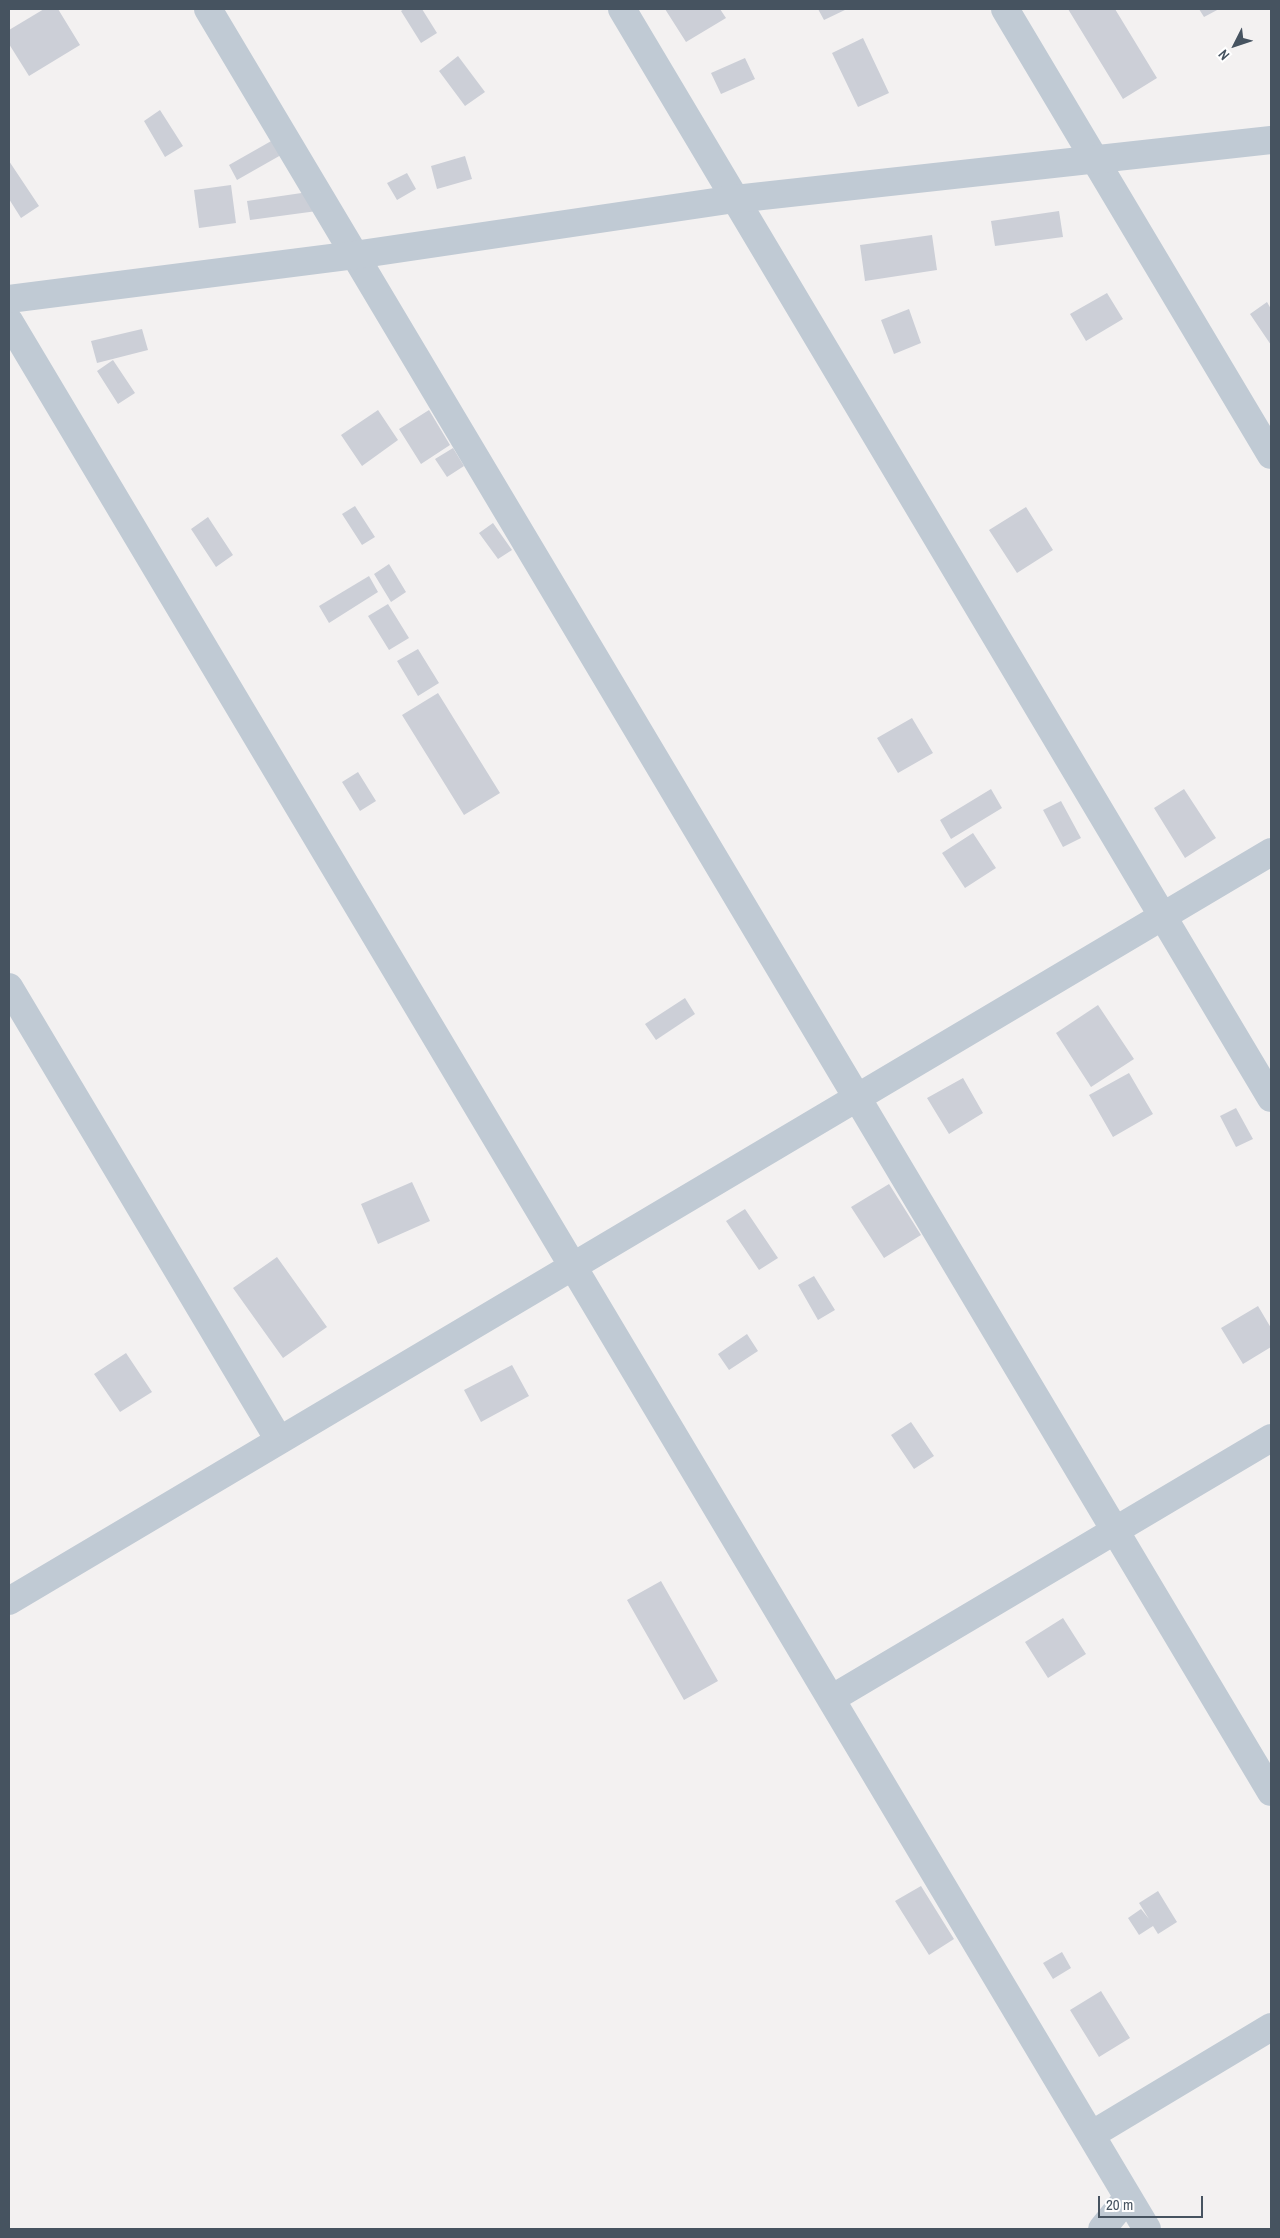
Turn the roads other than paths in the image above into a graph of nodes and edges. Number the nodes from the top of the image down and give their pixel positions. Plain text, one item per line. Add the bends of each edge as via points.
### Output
1 (208, 9) edge
2 (622, 9) edge
3 (1005, 9) edge
4 (1271, 140) edge
5 (1095, 160) junction
6 (735, 199) junction
7 (355, 255) junction
8 (9, 299) edge
9 (9, 321) edge
10 (1271, 455) edge
11 (1271, 852) edge
12 (1163, 916) junction
13 (9, 986) edge
14 (857, 1098) junction
15 (1271, 1098) edge
16 (573, 1266) junction
17 (1271, 1438) edge
18 (279, 1440) junction
19 (1115, 1530) junction
20 (9, 1601) edge
21 (831, 1699) junction
22 (1271, 1792) edge
23 (1271, 2027) edge
24 (1091, 2135) junction
25 (1128, 2197) junction
26 (1102, 2229) edge
27 (1147, 2229) edge

1 - 7 street
2 - 6 street
3 - 5 street
4 - 5 street
5 - 6 street
5 - 10 street
6 - 7 street
6 - 12 street
7 - 8 street
7 - 14 street
9 - 16 street
11 - 12 street
12 - 14 street
12 - 15 street
13 - 18 street
14 - 16 street
14 - 19 street
16 - 18 street
16 - 21 street
17 - 19 street
18 - 20 street
19 - 21 street
19 - 22 street
21 - 24 street
23 - 24 street
24 - 25 street
25 - 26 street
25 - 27 street

